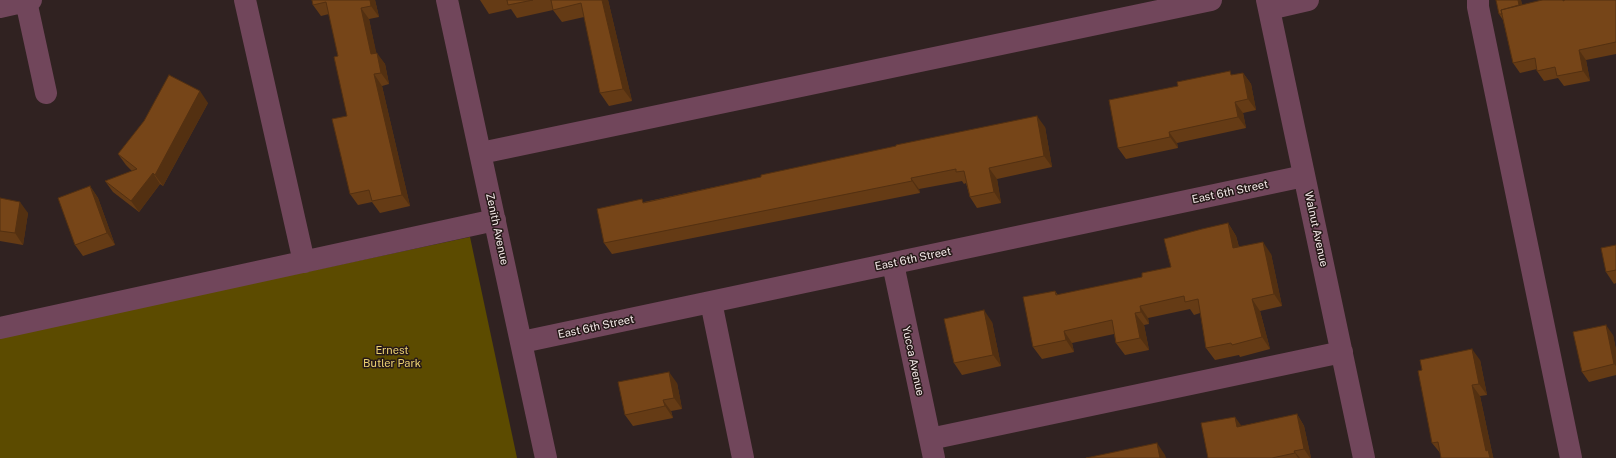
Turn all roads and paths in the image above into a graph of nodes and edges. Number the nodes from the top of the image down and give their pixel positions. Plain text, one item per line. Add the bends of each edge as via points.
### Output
1 (245, 0) edge
2 (447, 0) edge
3 (1211, 0) edge
4 (1308, 0) edge
5 (1478, 0) edge
6 (29, 1) edge
7 (1268, 4) edge
8 (0, 7) edge
9 (46, 93) dead end
10 (481, 153) junction
11 (1304, 176) junction
12 (495, 220) junction
13 (304, 262) junction
14 (893, 264) junction
15 (711, 302) junction
16 (0, 328) edge
17 (522, 342) junction
18 (1342, 352) junction
19 (932, 449) edge
20 (546, 458) edge
21 (743, 458) edge
22 (1364, 458) edge
23 (1571, 458) edge

1 - 13 street
2 - 10 street, Zenith Avenue
3 - 10 street
4 - 7 street
5 - 23 street
6 - 8 street
6 - 9 street
7 - 11 street, Walnut Avenue
10 - 12 street, Zenith Avenue
11 - 14 street, East 6th Street
11 - 18 street, Walnut Avenue
12 - 13 street
12 - 17 street, Zenith Avenue
13 - 16 street
14 - 15 street, East 6th Street
14 - 19 street, Yucca Avenue
15 - 17 street, East 6th Street
15 - 21 street
17 - 20 street, Zenith Avenue
18 - 19 street
18 - 22 street, Walnut Avenue

